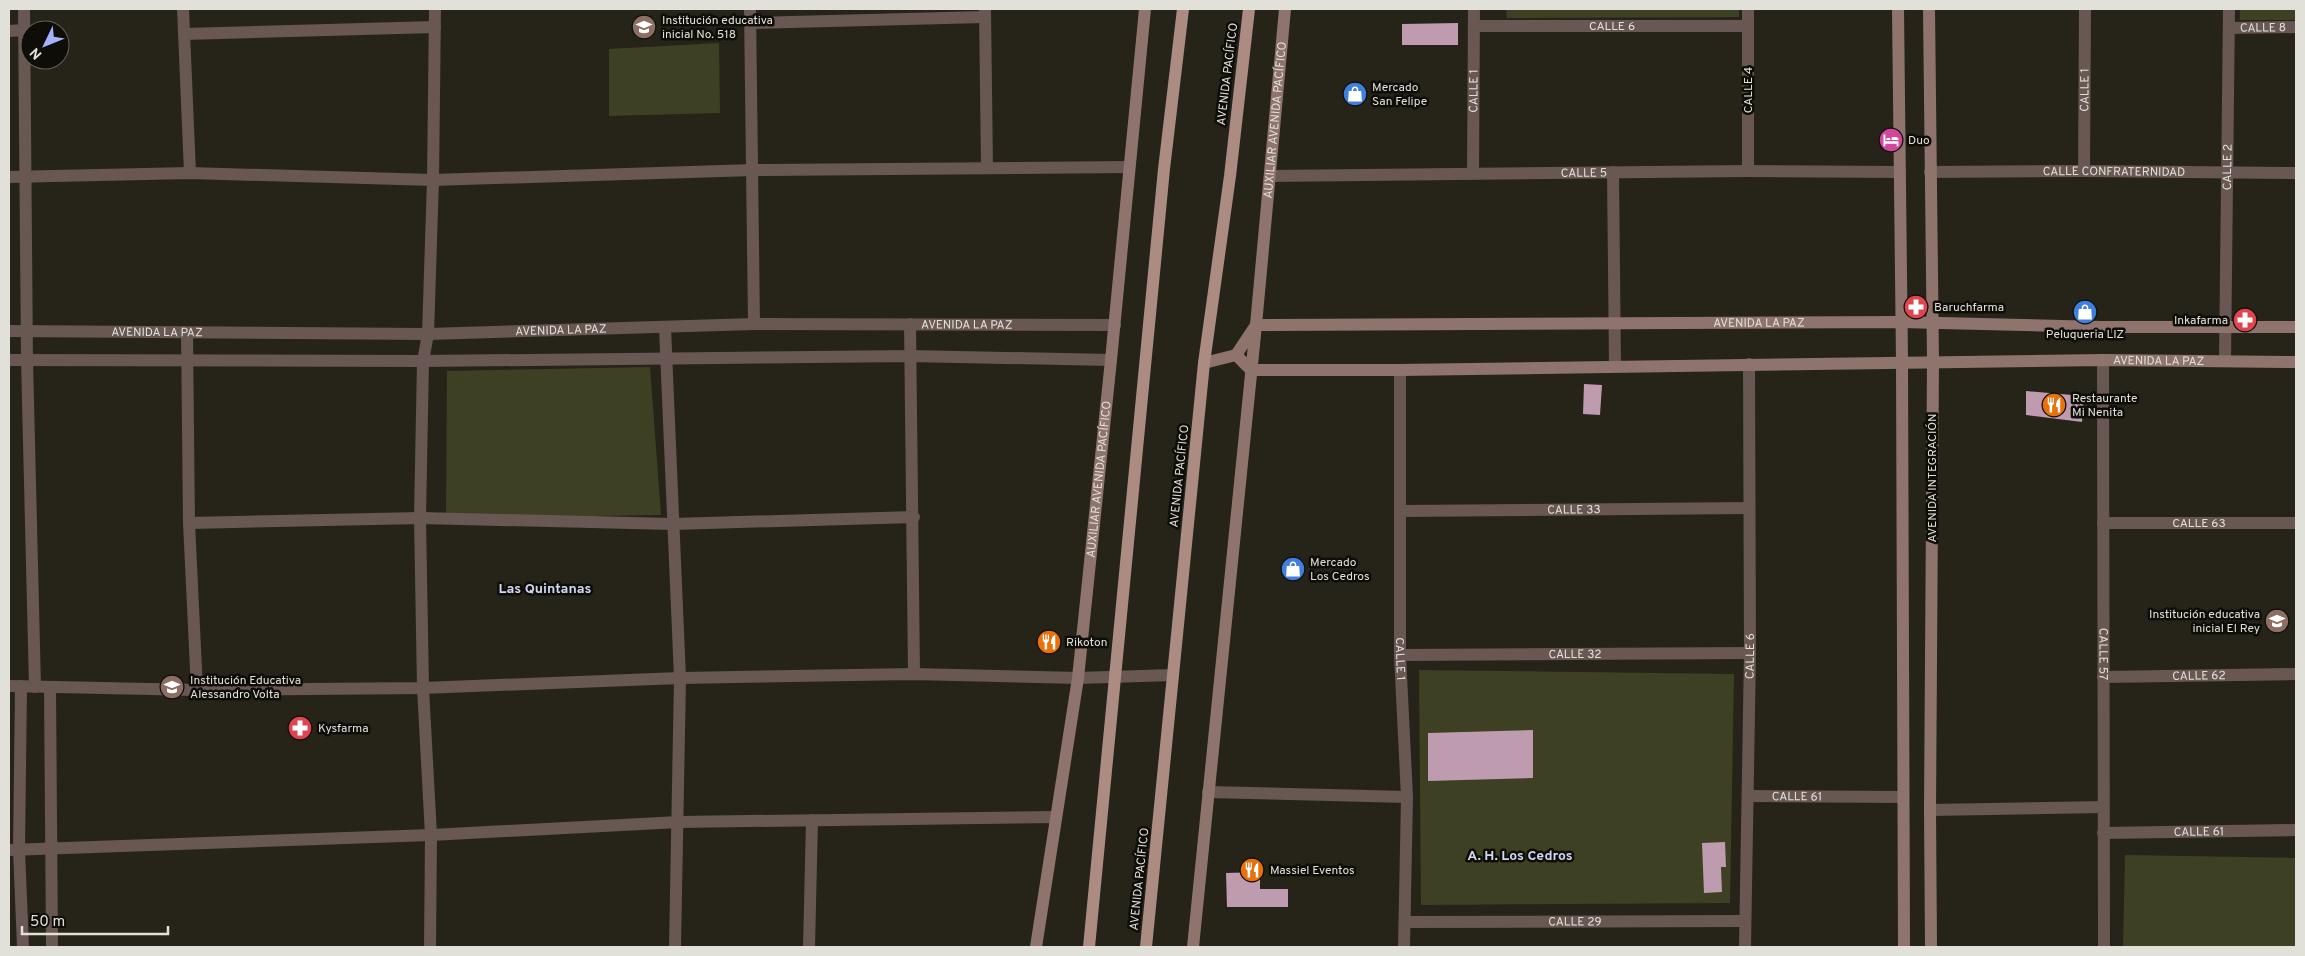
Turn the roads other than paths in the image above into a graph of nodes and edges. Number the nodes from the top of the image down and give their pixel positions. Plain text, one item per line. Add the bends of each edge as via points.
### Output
1 (183, 9) edge
2 (435, 9) edge
3 (750, 9) edge
4 (1145, 9) edge
5 (1183, 9) edge
6 (1249, 9) edge
7 (1286, 9) edge
8 (1474, 9) edge
9 (1748, 9) edge
10 (1898, 9) edge
11 (1929, 9) edge
12 (2085, 9) edge
13 (2229, 9) edge
14 (985, 13) edge
15 (750, 23) junction
16 (1474, 26) junction
17 (1748, 26) junction
18 (435, 27) junction
19 (2229, 28) junction
20 (2296, 28) edge
21 (184, 34) junction
22 (25, 70) edge
23 (1129, 167) junction
24 (988, 168) junction
25 (753, 170) junction
26 (1748, 171) junction
27 (2084, 171) junction
28 (1613, 172) junction
29 (1898, 172) junction
30 (1930, 172) junction
31 (2228, 172) junction
32 (190, 173) junction
33 (1473, 173) junction
34 (2296, 173) edge
35 (25, 176) junction
36 (1270, 176) junction
37 (9, 177) edge
38 (433, 180) junction
39 (1900, 322) junction
40 (1932, 322) junction
41 (754, 324) junction
42 (910, 324) junction
43 (1613, 324) junction
44 (1115, 325) junction
45 (1256, 325) junction
46 (2225, 327) junction
47 (2296, 327) edge
48 (665, 328) junction
49 (9, 331) edge
50 (27, 331) junction
51 (187, 334) junction
52 (428, 334) junction
53 (1236, 354) junction
54 (910, 356) junction
55 (665, 359) junction
56 (9, 360) edge
57 (27, 360) junction
58 (1112, 360) junction
59 (2103, 360) junction
60 (187, 361) junction
61 (423, 361) junction
62 (1934, 361) junction
63 (2226, 361) junction
64 (1902, 362) junction
65 (2296, 362) edge
66 (1204, 363) junction
67 (1749, 364) junction
68 (1615, 366) junction
69 (1251, 370) junction
70 (1400, 370) junction
71 (1748, 508) junction
72 (1400, 512) junction
73 (914, 517) junction
74 (420, 518) junction
75 (189, 523) junction
76 (2103, 523) junction
77 (2296, 523) edge
78 (673, 524) junction
79 (1750, 652) junction
80 (1400, 655) junction
81 (914, 674) junction
82 (2296, 674) edge
83 (1173, 675) junction
84 (1115, 677) junction
85 (680, 678) junction
86 (1078, 678) junction
87 (2103, 678) junction
88 (15, 686) edge
89 (35, 687) junction
90 (50, 687) junction
91 (424, 688) junction
92 (197, 690) junction
93 (1208, 792) junction
94 (1749, 796) junction
95 (1407, 797) junction
96 (1903, 797) junction
97 (2103, 807) junction
98 (1930, 810) junction
99 (1055, 817) junction
100 (812, 820) junction
101 (679, 822) junction
102 (2296, 830) edge
103 (2103, 833) junction
104 (431, 835) junction
105 (50, 849) junction
106 (14, 850) edge
107 (1745, 921) junction
108 (1405, 922) junction
109 (23, 947) edge
110 (52, 947) edge
111 (430, 947) edge
112 (675, 947) edge
113 (809, 947) edge
114 (1036, 947) edge
115 (1088, 947) edge
116 (1146, 947) edge
117 (1192, 947) edge
118 (1404, 947) edge
119 (1745, 947) edge
120 (1904, 947) edge
121 (1931, 947) edge
122 (2104, 947) edge

1 - 21 street
2 - 18 street
3 - 15 street
4 - 23 main road, AUXILIAR AVENIDA PACÍFICO
5 - 84 main road via 1164,169
6 - 66 main road, AVENIDA PACÍFICO
7 - 36 main road, AUXILIAR AVENIDA PACÍFICO
8 - 16 street, CALLE 1
9 - 17 street, CALLE 4
10 - 29 main road
11 - 30 main road, AVENIDA INTEGRACIÓN
12 - 27 street, CALLE 1
13 - 19 street, CALLE 2
14 - 15 street
14 - 24 street
15 - 25 street
16 - 17 street, CALLE 6
16 - 33 street, CALLE 1
17 - 26 street, CALLE 4
18 - 21 street
18 - 38 street
19 - 20 street, CALLE 8
19 - 31 street, CALLE 2
21 - 32 street
22 - 35 street
23 - 24 street
23 - 44 main road, AUXILIAR AVENIDA PACÍFICO
24 - 25 street
25 - 38 street
25 - 41 street
26 - 28 street, CALLE 5
26 - 29 street, CALLE 5
27 - 30 street, CALLE CONFRATERNIDAD
27 - 31 street, CALLE CONFRATERNIDAD
28 - 33 street, CALLE 5
28 - 43 street
29 - 39 main road
30 - 40 main road, AVENIDA INTEGRACIÓN
31 - 34 street, CALLE CONFRATERNIDAD
31 - 46 street, CALLE 2
32 - 35 street
32 - 38 street
33 - 36 street, CALLE 5
35 - 37 street
35 - 50 street
36 - 45 main road, AUXILIAR AVENIDA PACÍFICO
38 - 52 street
39 - 40 main road, AVENIDA LA PAZ
39 - 43 main road, AVENIDA LA PAZ
39 - 64 main road
40 - 46 main road, AVENIDA LA PAZ
40 - 62 main road, AVENIDA INTEGRACIÓN
41 - 42 street, AVENIDA LA PAZ
41 - 48 street, AVENIDA LA PAZ
42 - 44 street, AVENIDA LA PAZ
42 - 54 street
43 - 45 main road, AVENIDA LA PAZ
43 - 68 street
44 - 58 main road, AUXILIAR AVENIDA PACÍFICO
45 - 53 main road
45 - 69 main road, AUXILIAR AVENIDA PACÍFICO
46 - 47 main road, AVENIDA LA PAZ
46 - 63 street, CALLE 2
48 - 52 street, AVENIDA LA PAZ
48 - 55 street
49 - 50 street, AVENIDA LA PAZ
50 - 51 street, AVENIDA LA PAZ
50 - 57 street
51 - 52 street, AVENIDA LA PAZ
51 - 60 street
52 - 61 street
53 - 66 main road
53 - 69 main road
54 - 55 street
54 - 58 street
54 - 73 street
55 - 61 street
55 - 78 street
56 - 57 street
57 - 60 street
57 - 89 street
58 - 86 main road, AUXILIAR AVENIDA PACÍFICO
59 - 62 main road, AVENIDA LA PAZ
59 - 63 main road, AVENIDA LA PAZ
59 - 76 street, CALLE 57
60 - 61 street
60 - 75 street
61 - 74 street
62 - 64 main road, AVENIDA LA PAZ
62 - 98 main road, AVENIDA INTEGRACIÓN
63 - 65 main road, AVENIDA LA PAZ
64 - 67 main road, AVENIDA LA PAZ
64 - 96 main road
66 - 83 main road, AVENIDA PACÍFICO
67 - 68 main road, AVENIDA LA PAZ
67 - 71 street, CALLE 6
68 - 70 main road, AVENIDA LA PAZ
69 - 70 main road, AVENIDA LA PAZ
69 - 93 main road, AUXILIAR AVENIDA PACÍFICO
70 - 72 street, CALLE 1
71 - 72 street, CALLE 33
71 - 79 street, CALLE 6
72 - 80 street, CALLE 1
73 - 78 street
73 - 81 street
74 - 75 street
74 - 78 street
74 - 91 street
75 - 92 street
76 - 77 street, CALLE 63
76 - 87 street, CALLE 57
78 - 85 street
79 - 80 street, CALLE 32
79 - 94 street, CALLE 6
80 - 95 street, CALLE 1
81 - 85 street
81 - 86 street
82 - 87 street, CALLE 62
83 - 84 street
83 - 116 main road, AVENIDA PACÍFICO
84 - 86 street
84 - 115 main road
85 - 91 street
85 - 101 street
86 - 99 main road, AUXILIAR AVENIDA PACÍFICO
87 - 97 street, CALLE 57
88 - 89 street
88 - 106 street
89 - 90 street
90 - 92 street
90 - 105 street
91 - 92 street
91 - 104 street
93 - 95 street
93 - 117 main road, AUXILIAR AVENIDA PACÍFICO
94 - 96 street, CALLE 61
94 - 107 street, CALLE 6
95 - 108 street, CALLE 1
96 - 120 main road
97 - 98 street
97 - 103 street, CALLE 57
98 - 121 main road, AVENIDA INTEGRACIÓN
99 - 100 street
99 - 114 main road, AUXILIAR AVENIDA PACÍFICO
100 - 101 street
100 - 113 street
101 - 104 street
101 - 112 street
102 - 103 street, CALLE 61
103 - 122 street, CALLE 57
104 - 105 street
104 - 111 street
105 - 106 street
105 - 110 street
106 - 109 street
107 - 108 street, CALLE 29
107 - 119 street, CALLE 6
108 - 118 street, CALLE 1

